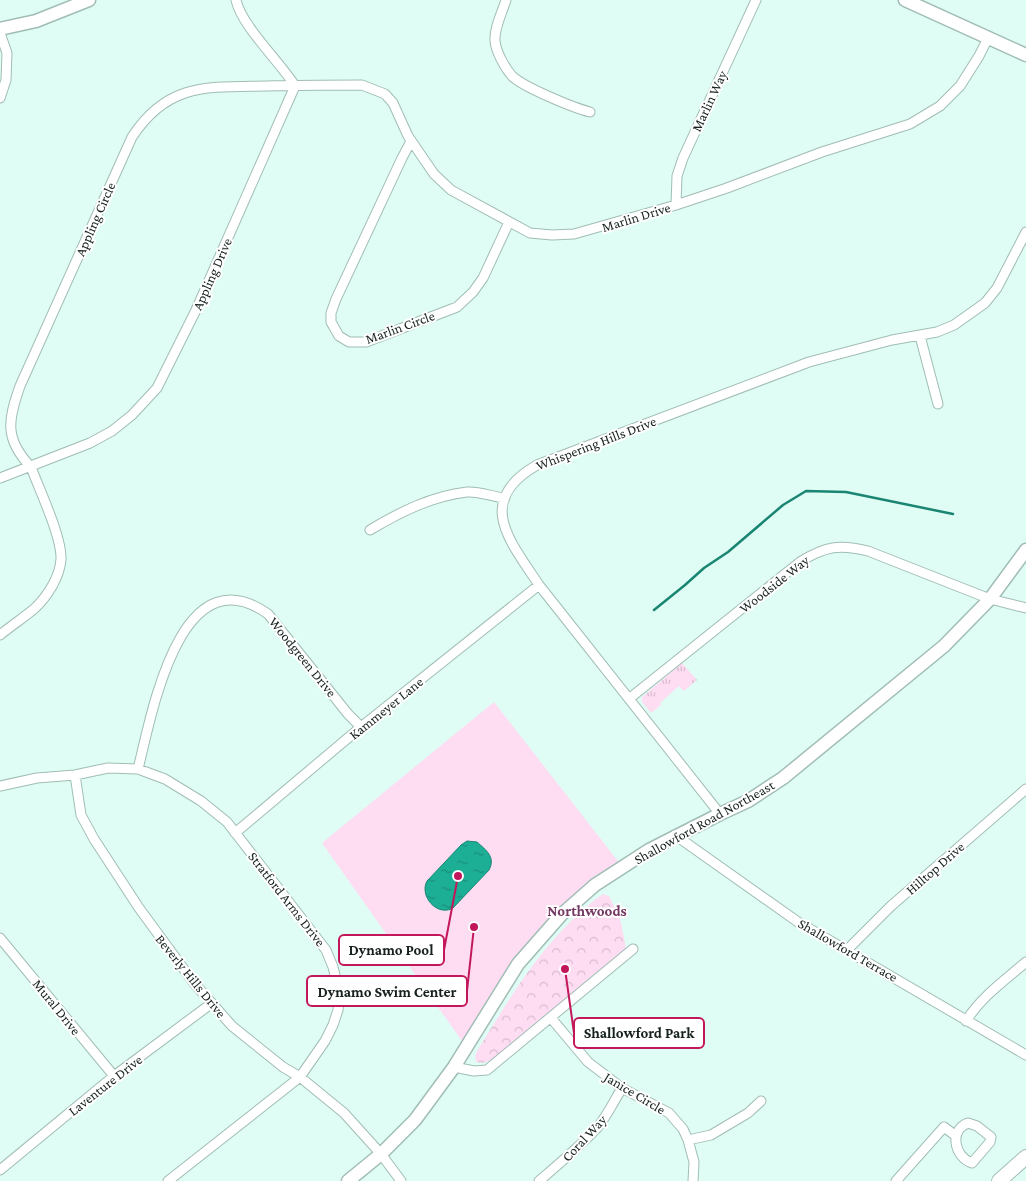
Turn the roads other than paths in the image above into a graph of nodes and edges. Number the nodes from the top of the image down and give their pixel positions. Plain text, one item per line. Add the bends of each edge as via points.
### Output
1 (89, 0) edge
2 (236, 0) edge
3 (506, 0) edge
4 (756, 0) edge
5 (905, 0) edge
6 (0, 29) edge
7 (0, 33) edge
8 (988, 38) junction
9 (1026, 54) edge
10 (295, 86) junction
11 (0, 98) edge
12 (590, 112) dead end
13 (412, 141) junction
14 (676, 205) junction
15 (509, 222) junction
16 (1026, 232) edge
17 (920, 336) junction
18 (938, 404) dead end
19 (31, 467) junction
20 (0, 478) edge
21 (505, 498) junction
22 (370, 530) dead end
23 (1026, 550) edge
24 (539, 585) junction
25 (990, 599) junction
26 (1026, 608) edge
27 (0, 635) edge
28 (630, 698) junction
29 (361, 727) junction
30 (138, 769) junction
31 (75, 776) junction
32 (0, 786) edge
33 (1026, 789) edge
34 (720, 814) junction
35 (235, 833) junction
36 (676, 836) junction
37 (0, 938) edge
38 (634, 949) dead end
39 (847, 950) junction
40 (1026, 962) edge
41 (212, 1003) junction
42 (551, 1018) junction
43 (966, 1021) junction
44 (1026, 1055) edge
45 (454, 1067) junction
46 (114, 1076) junction
47 (300, 1076) junction
48 (622, 1088) junction
49 (761, 1101) dead end
50 (956, 1136) junction
51 (688, 1140) junction
52 (381, 1154) junction
53 (1026, 1157) edge
54 (0, 1170) edge
55 (168, 1181) edge
56 (348, 1181) edge
57 (401, 1181) edge
58 (539, 1181) edge
59 (693, 1181) edge
60 (896, 1181) edge
61 (999, 1181) edge

1 - 6 street via 36,21
2 - 10 street via 248,24
3 - 12 street via 495,43 509,72 519,81
4 - 14 street, Marlin Way via 683,158 677,176
5 - 8 street
7 - 11 street via 7,52 6,80
8 - 9 street
8 - 14 street, Marlin Drive via 960,86 927,116
10 - 13 street, Marlin Drive via 362,85 376,89 393,103
10 - 19 street, Appling Drive via 196,310 157,388 112,431
10 - 19 street, Appling Circle via 217,86 191,91 156,108 143,120 132,137 12,409 10,427 13,442
13 - 15 street, Marlin Drive via 434,174 451,190
13 - 15 street, Marlin Circle via 336,299 331,322 339,336 348,342 366,342 457,306 483,278
14 - 15 street, Marlin Drive via 574,234 530,233
16 - 17 street, Whispering Hills Drive via 1007,272 985,303 954,325
17 - 18 street
17 - 21 street, Whispering Hills Drive via 809,362 537,465 522,473
19 - 20 street, Appling Drive
19 - 27 street, Appling Circle via 59,543 61,558 57,575 35,608
21 - 22 street via 468,492 446,497 398,514
21 - 24 street, Whispering Hills Drive via 502,519 506,533
23 - 25 street, Shallowford Road Northeast
24 - 28 street, Whispering Hills Drive
24 - 29 street, Kammeyer Lane
25 - 26 street, Woodside Way
25 - 28 street, Woodside Way via 868,551 849,546 828,548 800,562
25 - 34 street, Shallowford Road Northeast via 944,646 782,778 748,801
28 - 34 street, Whispering Hills Drive
29 - 30 street, Woodgreen Drive via 268,614 255,605 225,600 200,611 188,625 172,656 158,690
29 - 35 street, Kammeyer Lane
30 - 31 street, Stratford Arms Drive via 108,768
30 - 35 street, Stratford Arms Drive via 165,779 202,801
31 - 32 street, Stratford Arms Drive via 37,778
31 - 41 street, Beverly Hills Drive via 81,815 94,839 139,908
33 - 39 street, Hilltop Drive via 891,906
34 - 36 street, Shallowford Road Northeast
35 - 47 street, Stratford Arms Drive via 326,950 337,982 340,996 333,1025
36 - 39 street, Shallowford Terrace via 798,922
36 - 45 street, Shallowford Road Northeast via 595,885 561,915 518,964
37 - 46 street, Mural Drive
38 - 42 street
39 - 43 street, Shallowford Terrace
40 - 43 street via 983,1000
41 - 46 street, Laventure Drive
41 - 47 street, Beverly Hills Drive via 232,1026 283,1067
42 - 45 street via 487,1070
42 - 48 street, Janice Circle via 588,1062
43 - 44 street, Shallowford Terrace
45 - 52 street, Shallowford Road Northeast via 415,1120
46 - 54 street, Laventure Drive
47 - 52 street, Beverly Hills Drive via 344,1113
47 - 55 street, Stratford Arms Drive
48 - 51 street, Janice Circle via 669,1113
48 - 58 street, Coral Way via 597,1127
49 - 51 street via 748,1113 711,1135
50 - 50 street via 958,1151 972,1163 991,1137 968,1123
50 - 60 street via 944,1127
51 - 59 street, Janice Circle via 694,1162
52 - 56 street, Shallowford Road Northeast
52 - 57 street, Beverly Hills Drive
53 - 61 main road

